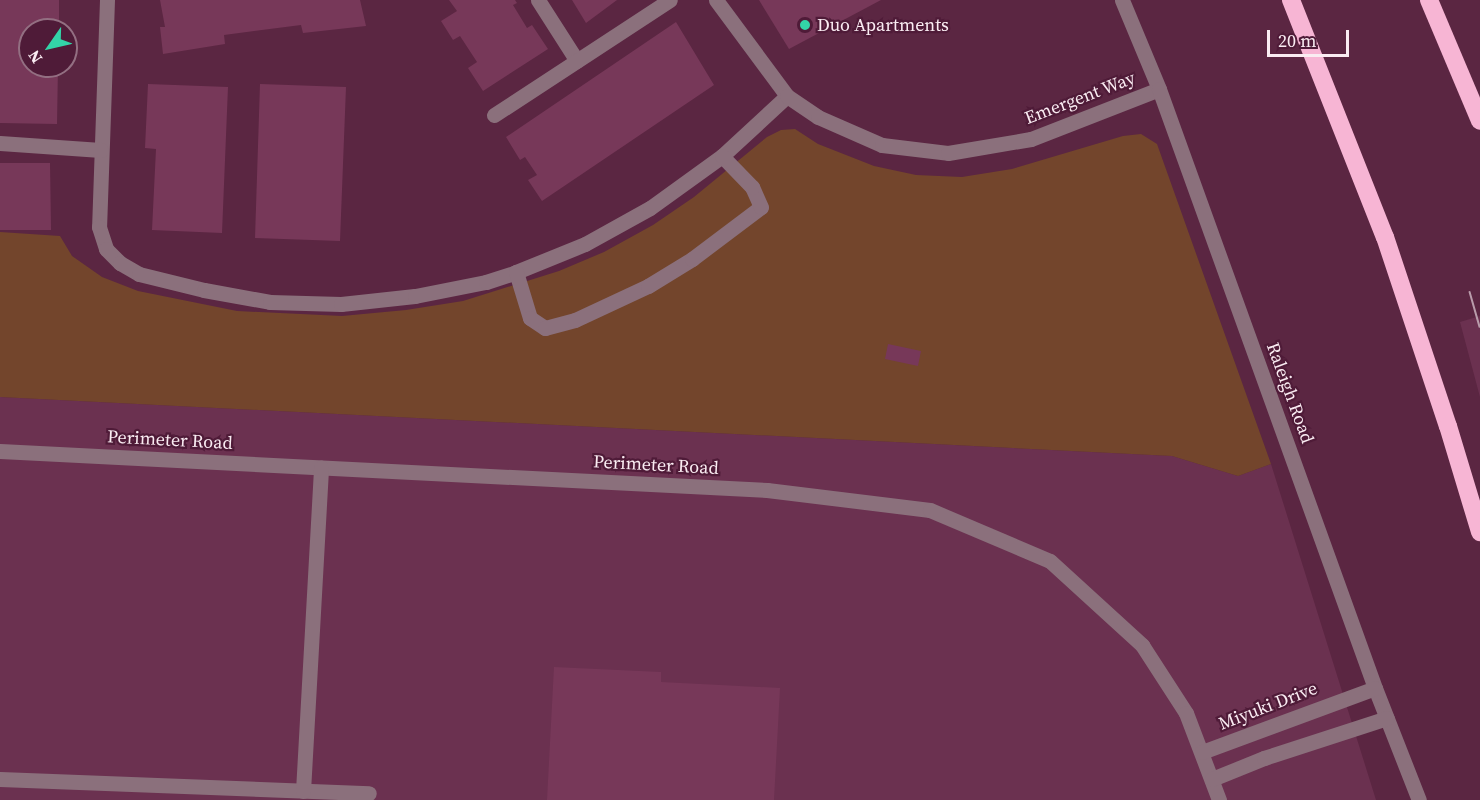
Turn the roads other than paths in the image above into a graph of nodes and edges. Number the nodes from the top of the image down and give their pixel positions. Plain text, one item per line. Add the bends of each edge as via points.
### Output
1 (107, 0) edge
2 (538, 0) edge
3 (670, 0) edge
4 (716, 0) edge
5 (1122, 0) edge
6 (1291, 0) edge
7 (1429, 0) edge
8 (577, 61) junction
9 (1159, 88) junction
10 (787, 96) junction
11 (494, 115) dead end
12 (1480, 121) edge
13 (0, 144) edge
14 (101, 150) junction
15 (722, 156) junction
16 (516, 272) junction
17 (0, 451) edge
18 (321, 467) junction
19 (1480, 532) edge
20 (1375, 688) junction
21 (1387, 717) junction
22 (1202, 752) junction
23 (0, 779) edge
24 (1212, 779) junction
25 (303, 791) junction
26 (369, 793) dead end
27 (1219, 800) edge
28 (1419, 800) edge

1 - 14 street
2 - 8 street
3 - 8 street
4 - 10 street, Emergent Way
5 - 9 street, Raleigh Road
6 - 19 highway via 1384,237
7 - 12 highway, bridge
8 - 11 street
9 - 10 street, Emergent Way via 1031,138 948,153 882,145 818,117
9 - 20 street, Raleigh Road
10 - 15 street
13 - 14 street
14 - 16 street via 99,227 106,249 140,274 270,302 341,304 415,296
15 - 16 street via 650,207 585,244
15 - 16 street via 752,187 762,207 648,286 575,320 545,328 530,318
17 - 18 street, Perimeter Road
18 - 22 street, Perimeter Road via 767,490 930,510 1050,561 1142,645 1186,713
18 - 25 street
20 - 21 street, Raleigh Road
20 - 22 street, Miyuki Drive
21 - 24 street
21 - 28 street, Raleigh Road
22 - 24 street
23 - 25 street
24 - 27 street
25 - 26 street

